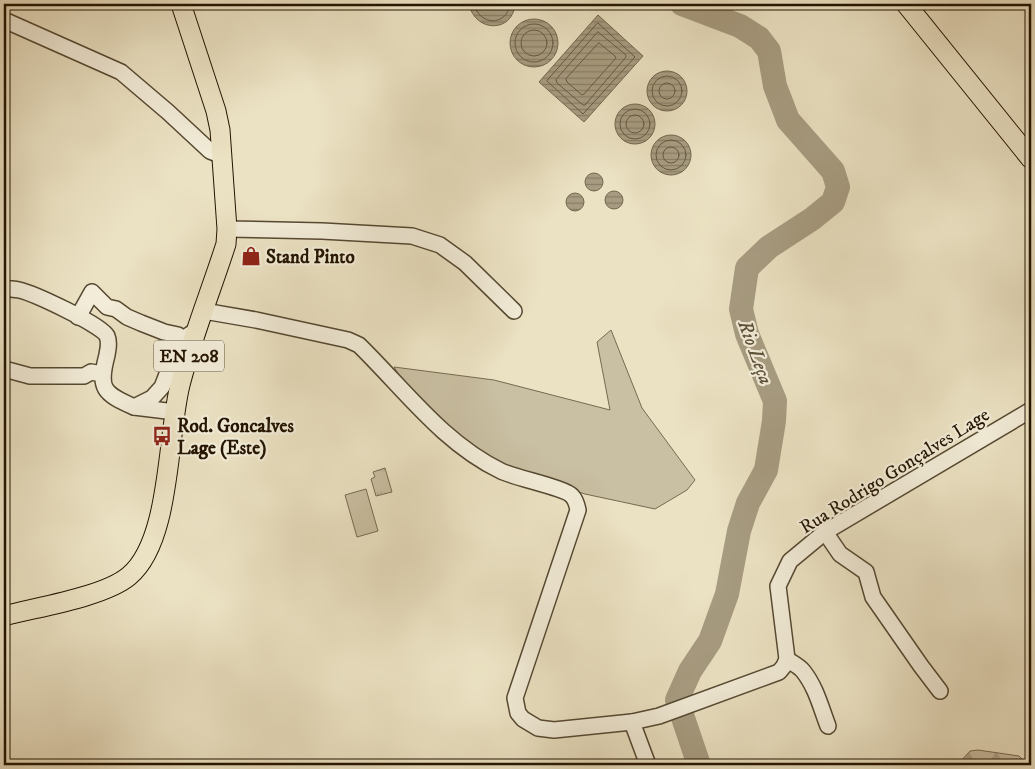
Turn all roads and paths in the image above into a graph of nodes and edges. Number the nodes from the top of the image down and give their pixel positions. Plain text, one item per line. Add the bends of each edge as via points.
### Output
1 (181, 4) edge
2 (906, 4) edge
3 (4, 20) edge
4 (223, 156) junction
5 (1031, 159) edge
6 (227, 229) junction
7 (4, 288) edge
8 (514, 310) dead end
9 (204, 311) junction
10 (78, 316) junction
11 (198, 329) junction
12 (180, 341) junction
13 (4, 370) edge
14 (102, 374) junction
15 (134, 407) junction
16 (1031, 410) edge
17 (175, 412) junction
18 (826, 532) junction
19 (4, 616) edge
20 (787, 659) junction
21 (940, 691) dead end
22 (632, 722) junction
23 (828, 726) dead end
24 (648, 765) edge

1 - 4 main road, EN 208 via 216,111
2 - 5 main road
3 - 4 street via 121,72 210,151
4 - 6 main road, EN 208
6 - 8 street via 412,236 440,245 465,263
6 - 9 main road, EN 208 via 226,244
7 - 10 street via 20,290
9 - 11 main road, EN 208
9 - 22 street via 348,340 359,346 446,435 464,448 501,471 572,495 578,510 518,688 516,706 523,719 538,728 554,730
10 - 12 street via 92,292 107,307 178,335
10 - 14 street via 107,335 110,344
11 - 12 street
11 - 17 main road, EN 208 via 184,369
12 - 15 street via 162,387 152,398
13 - 14 street via 30,376
14 - 15 street via 105,390
15 - 17 street
16 - 18 street, Rua Rodrigo Gonçalves Lage
17 - 19 main road, EN 208 via 154,539 130,576 112,588
18 - 20 street, Rua Rodrigo Gonçalves Lage via 790,560 778,586
18 - 21 street via 840,554 866,572 873,597
20 - 22 street via 779,672 660,716
20 - 23 street via 802,670 815,691
22 - 24 street

